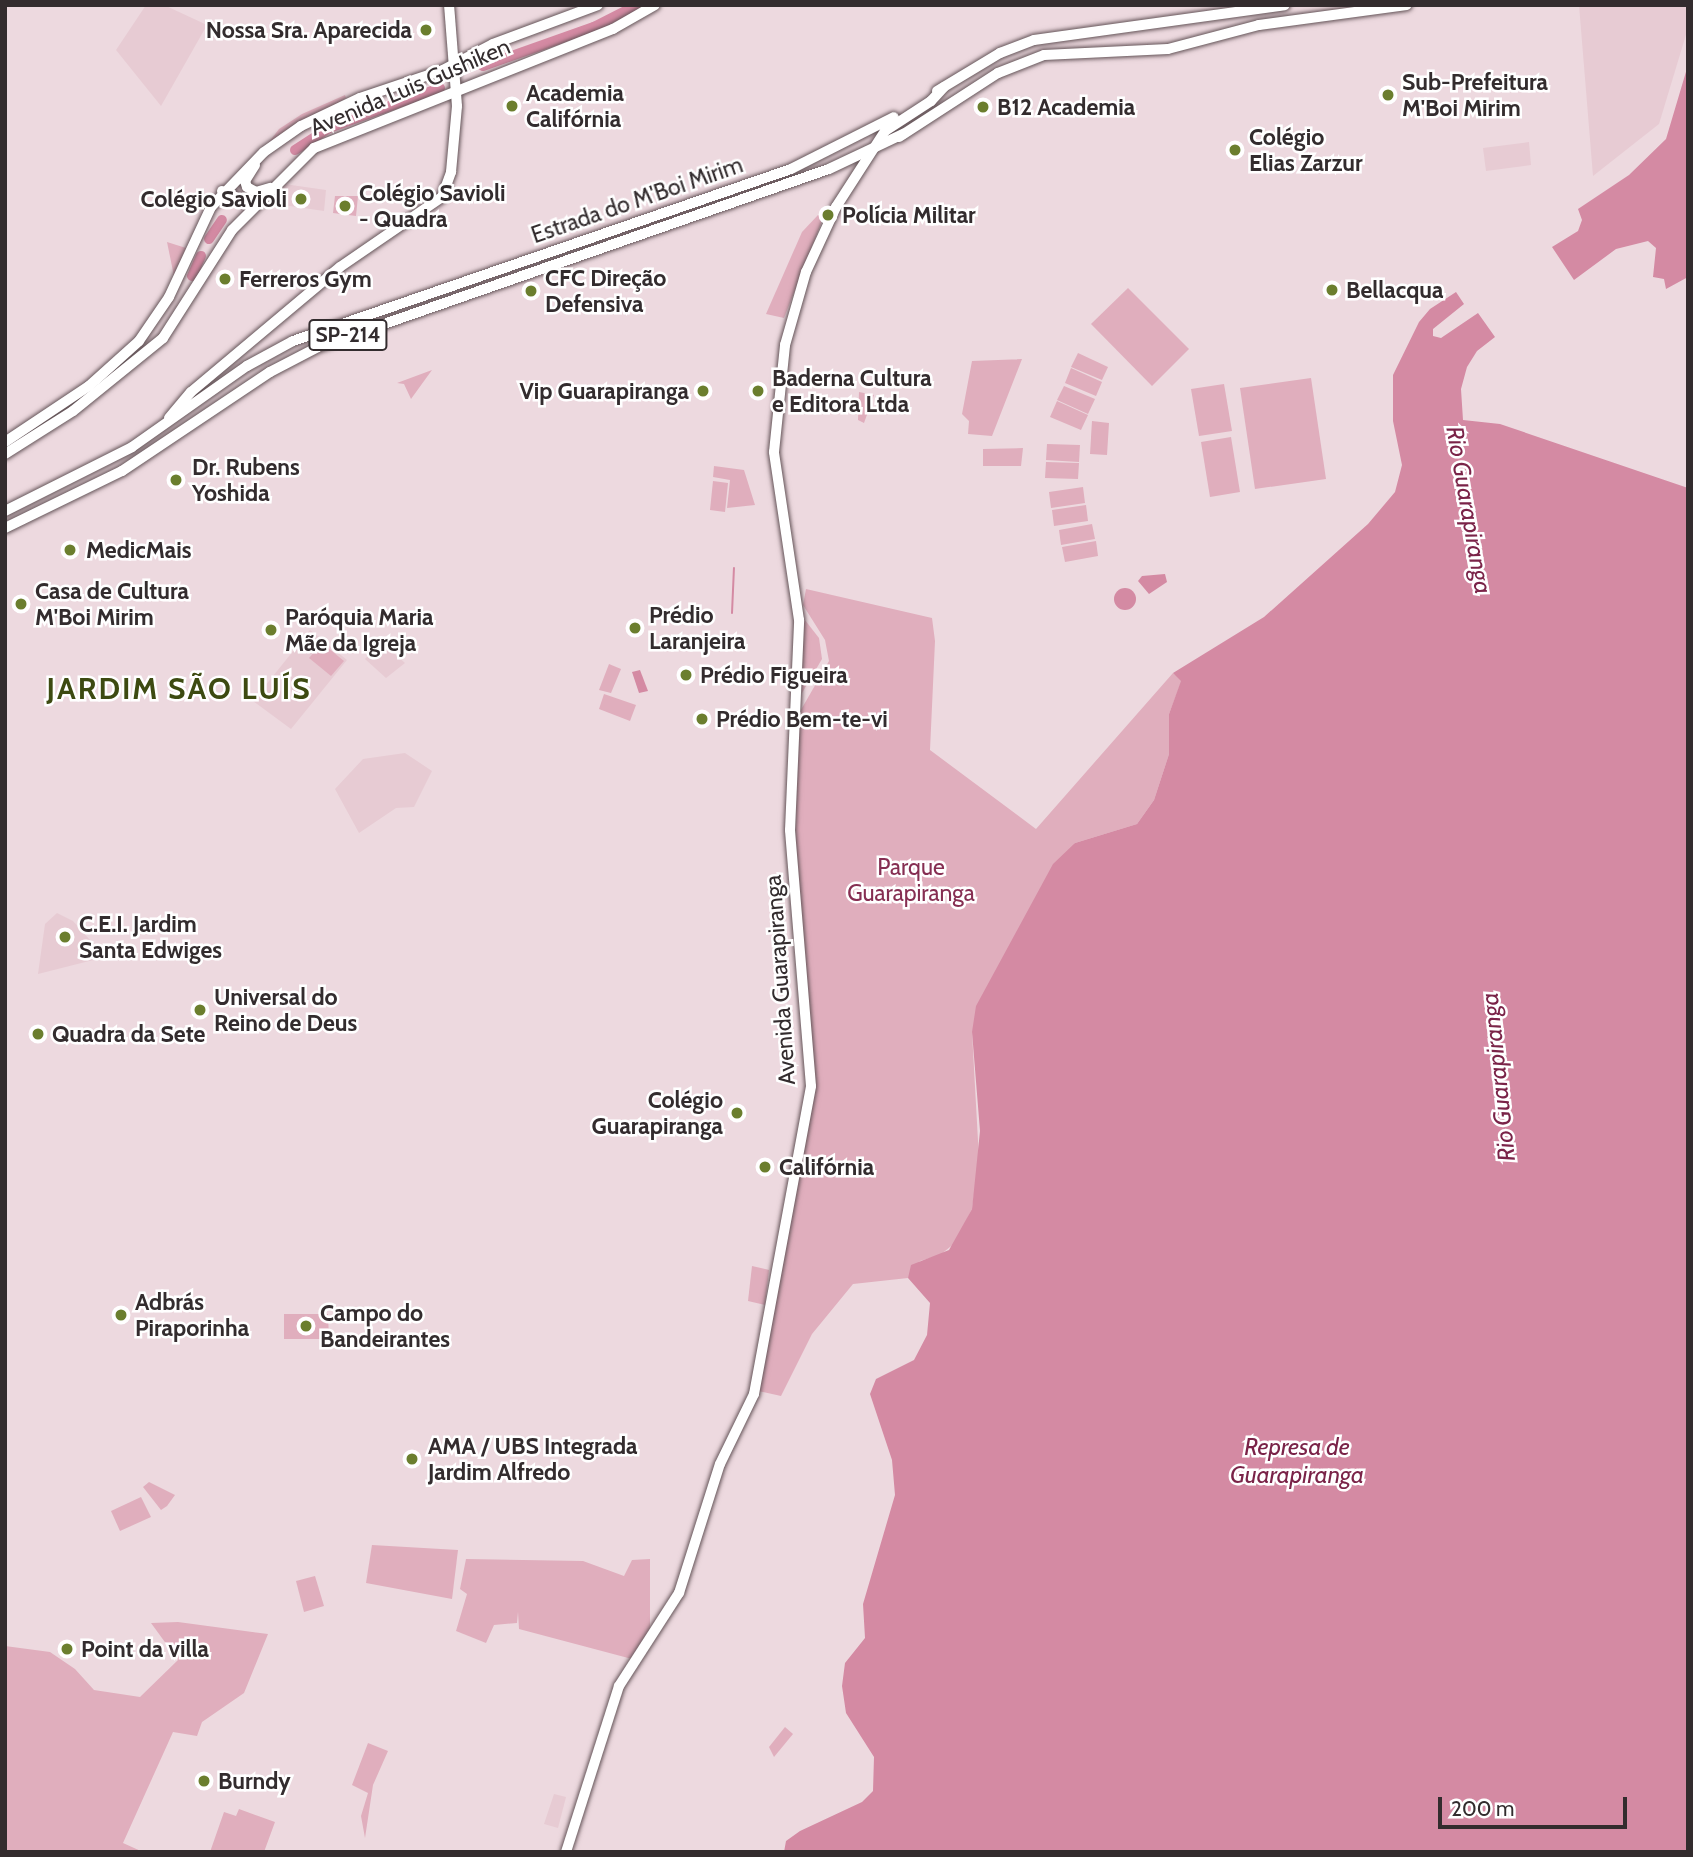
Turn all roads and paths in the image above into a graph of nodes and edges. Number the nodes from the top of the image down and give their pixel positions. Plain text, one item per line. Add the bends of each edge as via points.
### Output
1 (449, 5) edge
2 (598, 5) edge
3 (655, 5) edge
4 (1285, 5) edge
5 (1407, 5) edge
6 (453, 66) junction
7 (943, 87) junction
8 (456, 93) junction
9 (903, 134) junction
10 (876, 149) junction
11 (264, 152) junction
12 (853, 160) junction
13 (862, 169) junction
14 (275, 185) junction
15 (222, 191) junction
16 (253, 205) junction
17 (504, 267) junction
18 (489, 286) junction
19 (191, 392) junction
20 (193, 408) junction
21 (195, 425) junction
22 (161, 429) junction
23 (5, 442) edge
24 (5, 454) edge
25 (5, 511) edge
26 (5, 528) edge
27 (566, 1852) edge

1 - 6 main road
2 - 6 main road, Avenida Luis Gushiken via 493,44
3 - 8 main road, Avenida Luis Gushiken via 625,24 499,71
4 - 7 main road via 1034,40 1000,53
5 - 9 main road, Avenida Guarapiranga via 1259,25 1168,49 1044,55 998,73
6 - 8 main road
6 - 11 main road, Avenida Luis Gushiken via 316,118
7 - 10 main road, Avenida Guarapiranga via 931,101 885,131
7 - 17 main road, Estrada do M'Boi Mirim / SP-214 via 854,140 791,169
8 - 14 main road, Avenida Luis Gushiken via 335,137 304,156
8 - 19 main road via 451,172 442,197 355,255
9 - 10 main road, Estrada do M'Boi Mirim / SP-214
9 - 13 main road, Avenida Guarapiranga
10 - 12 main road, Estrada do M'Boi Mirim / SP-214
10 - 13 main road, Avenida Guarapiranga
11 - 14 main road via 247,177 247,187 261,192
11 - 15 main road, Avenida Luis Gushiken
12 - 13 main road
12 - 18 main road, Estrada do M'Boi Mirim / SP-214
13 - 27 main road, Avenida Guarapiranga via 831,216 806,272 785,345 775,417 775,466 799,620 790,830 811,1086 754,1394 711,1488 679,1593 619,1686
14 - 16 main road, Avenida Luis Gushiken
15 - 16 main road
15 - 23 main road, Avenida Luis Gushiken via 192,239 159,316 139,341 80,392
16 - 24 main road, Avenida Luis Gushiken via 163,338 74,411
17 - 18 main road via 490,278
17 - 20 main road, Estrada do M'Boi Mirim / SP-214 via 293,341 247,366
18 - 21 main road, Estrada do M'Boi Mirim / SP-214 via 299,355
19 - 20 main road
19 - 22 main road
20 - 21 main road
20 - 22 main road, Estrada do M'Boi Mirim / SP-214
21 - 26 main road, Estrada do M'Boi Mirim / SP-214 via 122,471
22 - 25 main road, Estrada do M'Boi Mirim / SP-214

